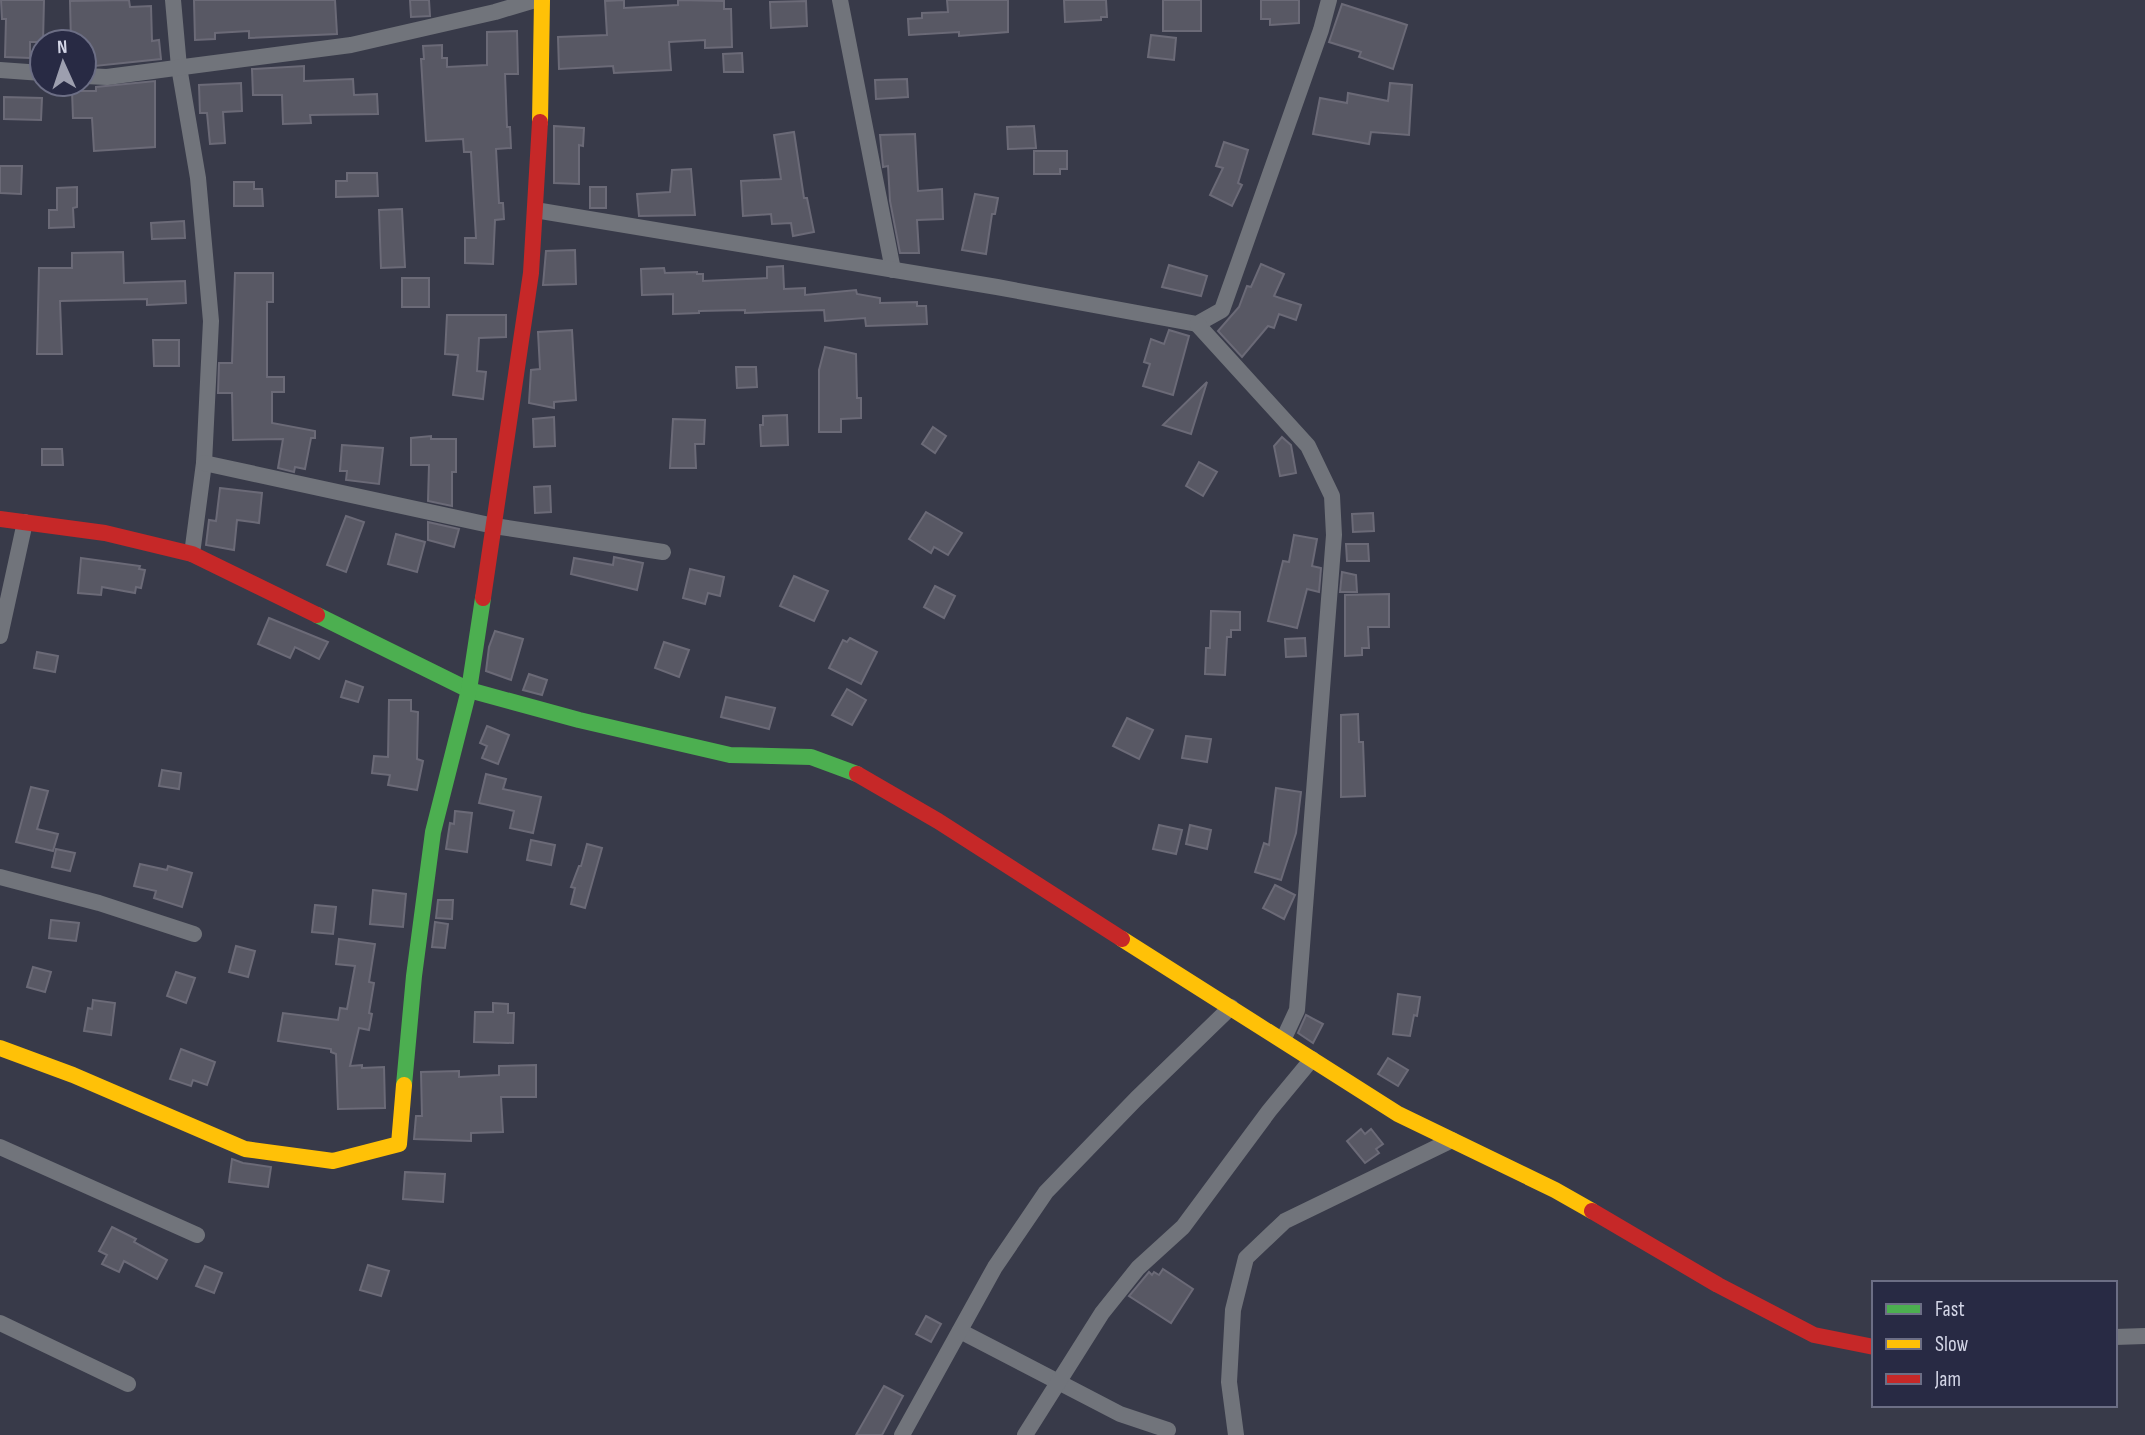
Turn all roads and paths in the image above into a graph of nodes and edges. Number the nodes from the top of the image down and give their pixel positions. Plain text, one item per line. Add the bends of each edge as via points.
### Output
1 (173, 0) edge
2 (535, 0) edge
3 (542, 0) edge
4 (840, 0) edge
5 (1329, 0) edge
6 (179, 67) junction
7 (0, 70) edge
8 (28, 72) edge
9 (98, 77) edge
10 (535, 210) junction
11 (893, 270) junction
12 (1197, 324) junction
13 (204, 463) junction
14 (0, 519) edge
15 (25, 522) junction
16 (494, 526) junction
17 (663, 552) dead end
18 (192, 554) junction
19 (0, 636) edge
20 (469, 690) junction
21 (0, 877) edge
22 (194, 933) dead end
23 (1231, 1007) junction
24 (1283, 1040) junction
25 (0, 1048) edge
26 (1312, 1059) junction
27 (1452, 1140) junction
28 (0, 1147) edge
29 (197, 1235) dead end
30 (0, 1323) edge
31 (960, 1331) junction
32 (2145, 1336) edge
33 (2117, 1337) edge
34 (1872, 1347) edge
35 (1058, 1381) junction
36 (128, 1384) dead end
37 (1168, 1430) dead end
38 (902, 1435) edge
39 (1025, 1435) edge
40 (1236, 1435) edge

1 - 6 street
2 - 6 street via 351,45
3 - 10 street
4 - 11 street
5 - 12 street via 1222,310
6 - 9 street
6 - 13 street via 198,178 211,321
7 - 8 street
10 - 11 street
10 - 16 street via 531,273
11 - 12 street
12 - 24 street via 1308,446 1332,496 1333,549 1297,1010
13 - 16 street
13 - 18 street
14 - 15 street
15 - 18 street via 105,533
15 - 19 street
16 - 17 street
16 - 20 street
18 - 20 street
20 - 23 street via 730,755 811,757 858,774
20 - 25 street via 433,832 399,1144 332,1161 244,1149 74,1074
21 - 22 street
23 - 24 street
23 - 31 street via 1046,1192 995,1267
24 - 26 street
26 - 27 street via 1398,1114
26 - 35 street via 1183,1227 1138,1268 1102,1313
27 - 34 street via 1555,1189 1718,1285 1814,1335
27 - 40 street via 1285,1221 1246,1258 1233,1310 1229,1382
28 - 29 street
30 - 36 street
31 - 35 street
31 - 38 street
32 - 33 street
35 - 37 street via 1120,1413
35 - 39 street

